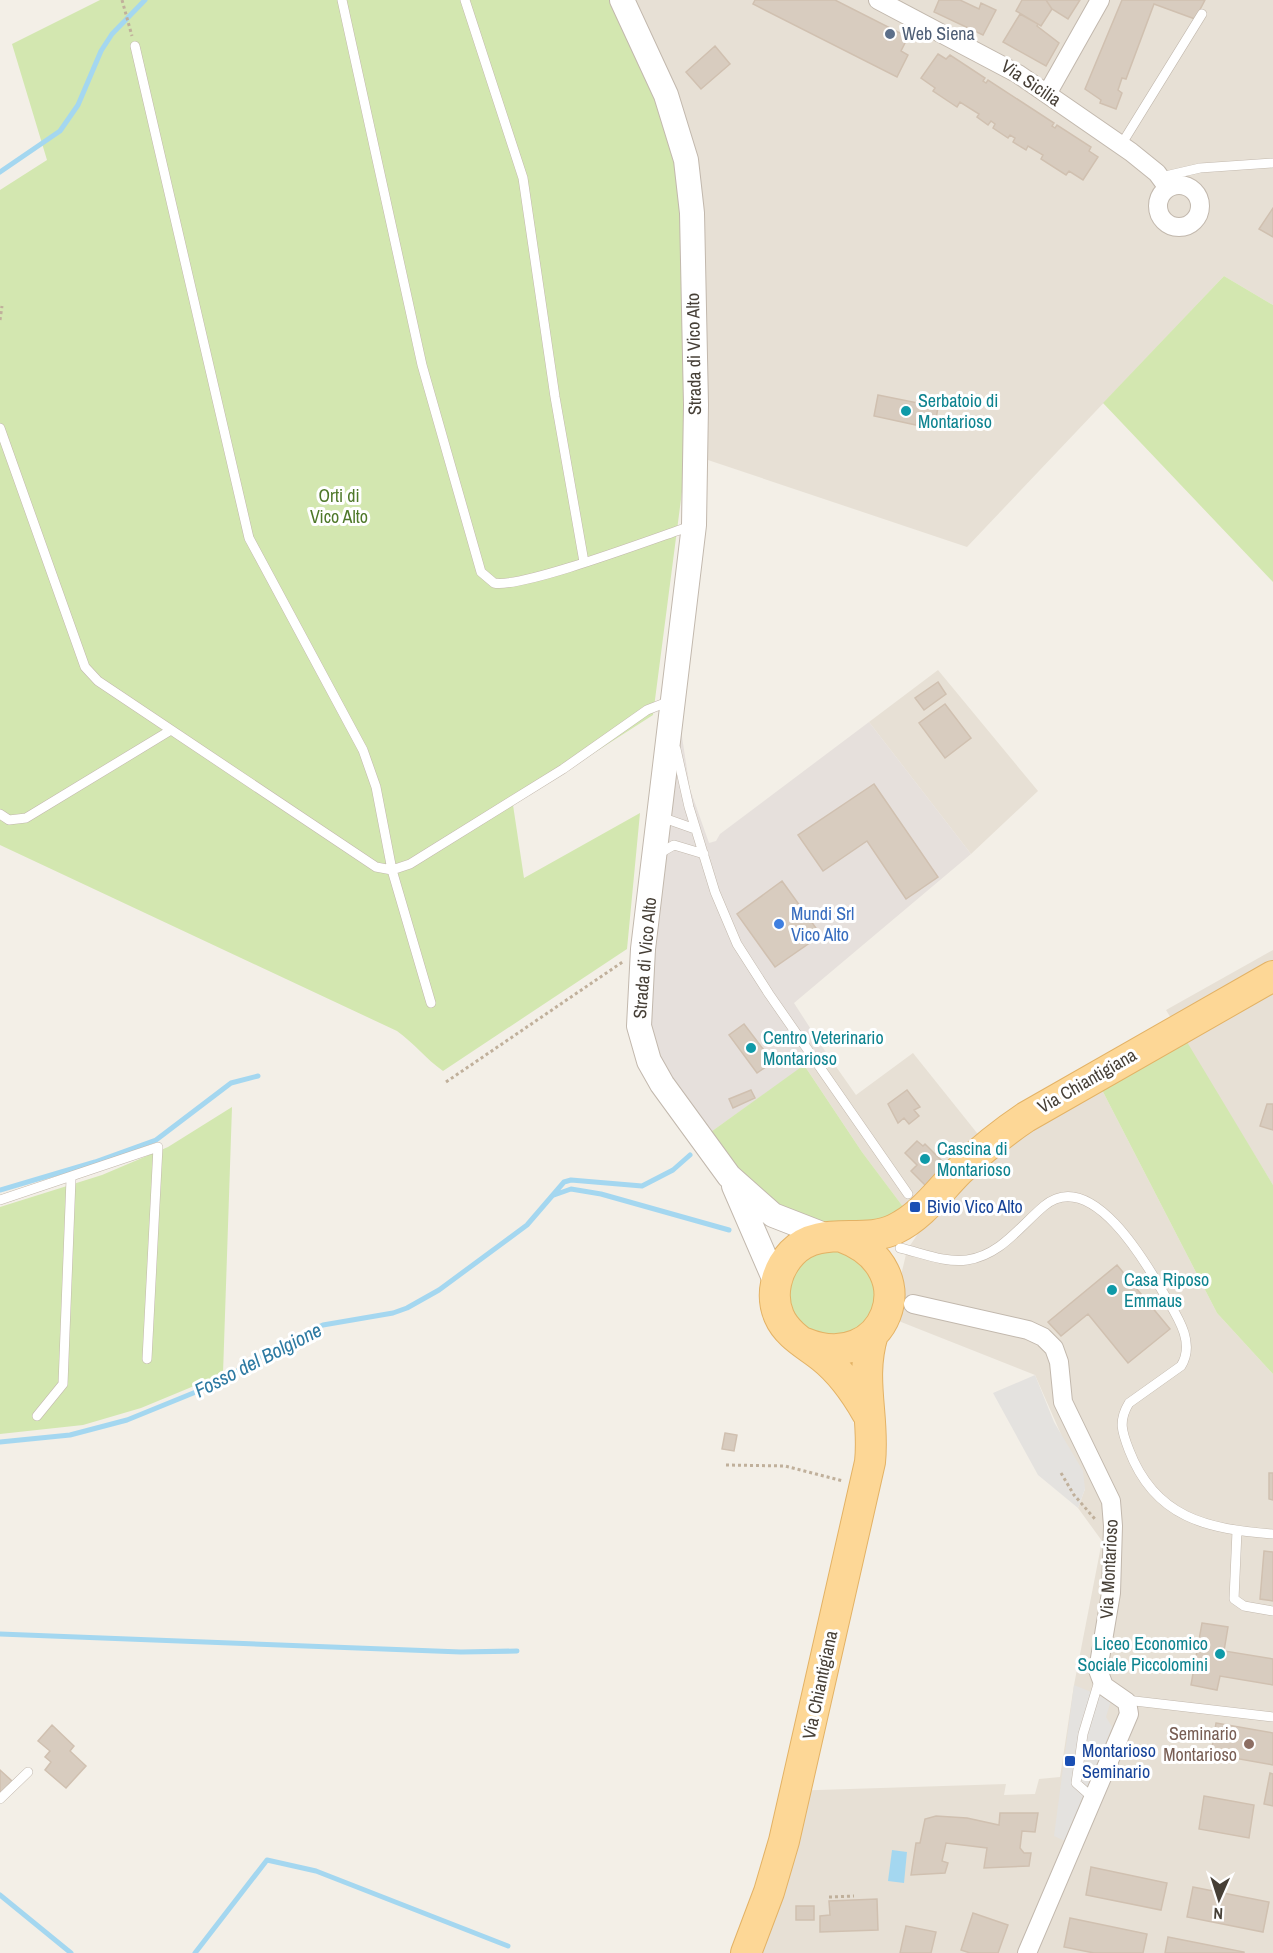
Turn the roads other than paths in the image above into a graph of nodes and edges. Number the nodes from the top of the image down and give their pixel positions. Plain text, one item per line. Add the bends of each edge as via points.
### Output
1 (342, 0) edge
2 (465, 0) edge
3 (622, 0) edge
4 (878, 0) edge
5 (1100, 0) edge
6 (1202, 14) dead end
7 (135, 46) road end
8 (1047, 94) junction
9 (1121, 145) junction
10 (1273, 163) edge
11 (1165, 182) joint
12 (0, 428) edge
13 (693, 525) junction
14 (584, 562) junction
15 (671, 710) junction
16 (171, 730) junction
17 (0, 814) edge
18 (659, 816) junction
19 (695, 829) junction
20 (704, 854) junction
21 (654, 857) junction
22 (392, 870) junction
23 (1273, 976) edge
24 (431, 1003) dead end
25 (729, 1176) junction
26 (71, 1179) junction
27 (0, 1200) edge
28 (914, 1203) junction
29 (835, 1237) junction
30 (900, 1248) junction
31 (887, 1275) junction
32 (776, 1283) junction
33 (913, 1304) dead end
34 (873, 1334) junction
35 (802, 1342) junction
36 (147, 1359) dead end
37 (867, 1413) junction
38 (38, 1416) dead end
39 (1237, 1531) junction
40 (1273, 1534) edge
41 (1273, 1611) edge
42 (1100, 1679) junction
43 (1126, 1700) junction
44 (1273, 1717) edge
45 (28, 1772) dead end
46 (0, 1799) edge
47 (1094, 1799) junction
48 (746, 1953) edge
49 (1027, 1953) edge

1 - 14 lane via 419,354 481,572 490,581 504,584
2 - 14 lane via 523,178
3 - 13 street, Strada di Vico Alto via 666,95 682,144 690,188 696,405
4 - 8 street, Via Sicilia via 995,60
5 - 8 street
6 - 9 lane
7 - 22 lane via 249,538 366,756
8 - 9 street, Via Sicilia
9 - 11 street, Via Sicilia
10 - 11 lane via 1200,168
12 - 16 lane via 85,667 98,681
13 - 14 lane
13 - 15 street, Strada di Vico Alto
15 - 18 street, Strada di Vico Alto
15 - 19 lane, Strada di Vico Alto
15 - 22 lane via 647,710 563,769 410,864
16 - 17 lane via 26,818 9,820
16 - 22 lane via 353,854 376,867
18 - 19 lane
18 - 21 street, Strada di Vico Alto
19 - 20 lane, Strada di Vico Alto
20 - 21 lane via 675,844
20 - 28 lane, Strada di Vico Alto via 719,904 745,958
21 - 25 street, Strada di Vico Alto via 638,1013 641,1039 670,1096
22 - 24 lane
23 - 28 main road, Via Chiantigiana via 1026,1117
25 - 29 street, Strada di Vico Alto via 773,1215
25 - 32 street, Strada di Vico Alto
26 - 27 lane
26 - 36 lane via 158,1147
26 - 38 lane via 63,1384
28 - 29 main road, Via Chiantigiana via 887,1233
28 - 30 main road, Via Chiantigiana
29 - 31 main road via 861,1244 877,1257
29 - 32 main road, Via Chiantigiana via 809,1241 794,1251 782,1266
30 - 31 main road, Via Chiantigiana
30 - 39 lane via 968,1260 1005,1244 1047,1203 1062,1197 1075,1196 1104,1212 1139,1254 1185,1332 1185,1360 1181,1366 1129,1403 1124,1412 1120,1429 1133,1461 1149,1488 1176,1512
31 - 34 main road, Via Chiantigiana via 887,1312
32 - 35 main road, Via Chiantigiana via 780,1317
33 - 42 street, Via Montarioso via 1028,1330 1054,1348 1063,1402 1109,1496 1113,1538 1110,1605 1098,1662
34 - 35 main road via 857,1345 839,1350 820,1349
34 - 37 main road, Via Chiantigiana via 866,1369
35 - 37 main road, Via Chiantigiana via 836,1370
37 - 48 main road, Via Chiantigiana via 871,1443 864,1488 784,1841
39 - 40 lane
39 - 41 lane via 1234,1599 1245,1606
42 - 43 street
42 - 47 lane via 1083,1734 1076,1783
43 - 44 lane
43 - 47 street via 1128,1718
45 - 46 lane
47 - 49 street

